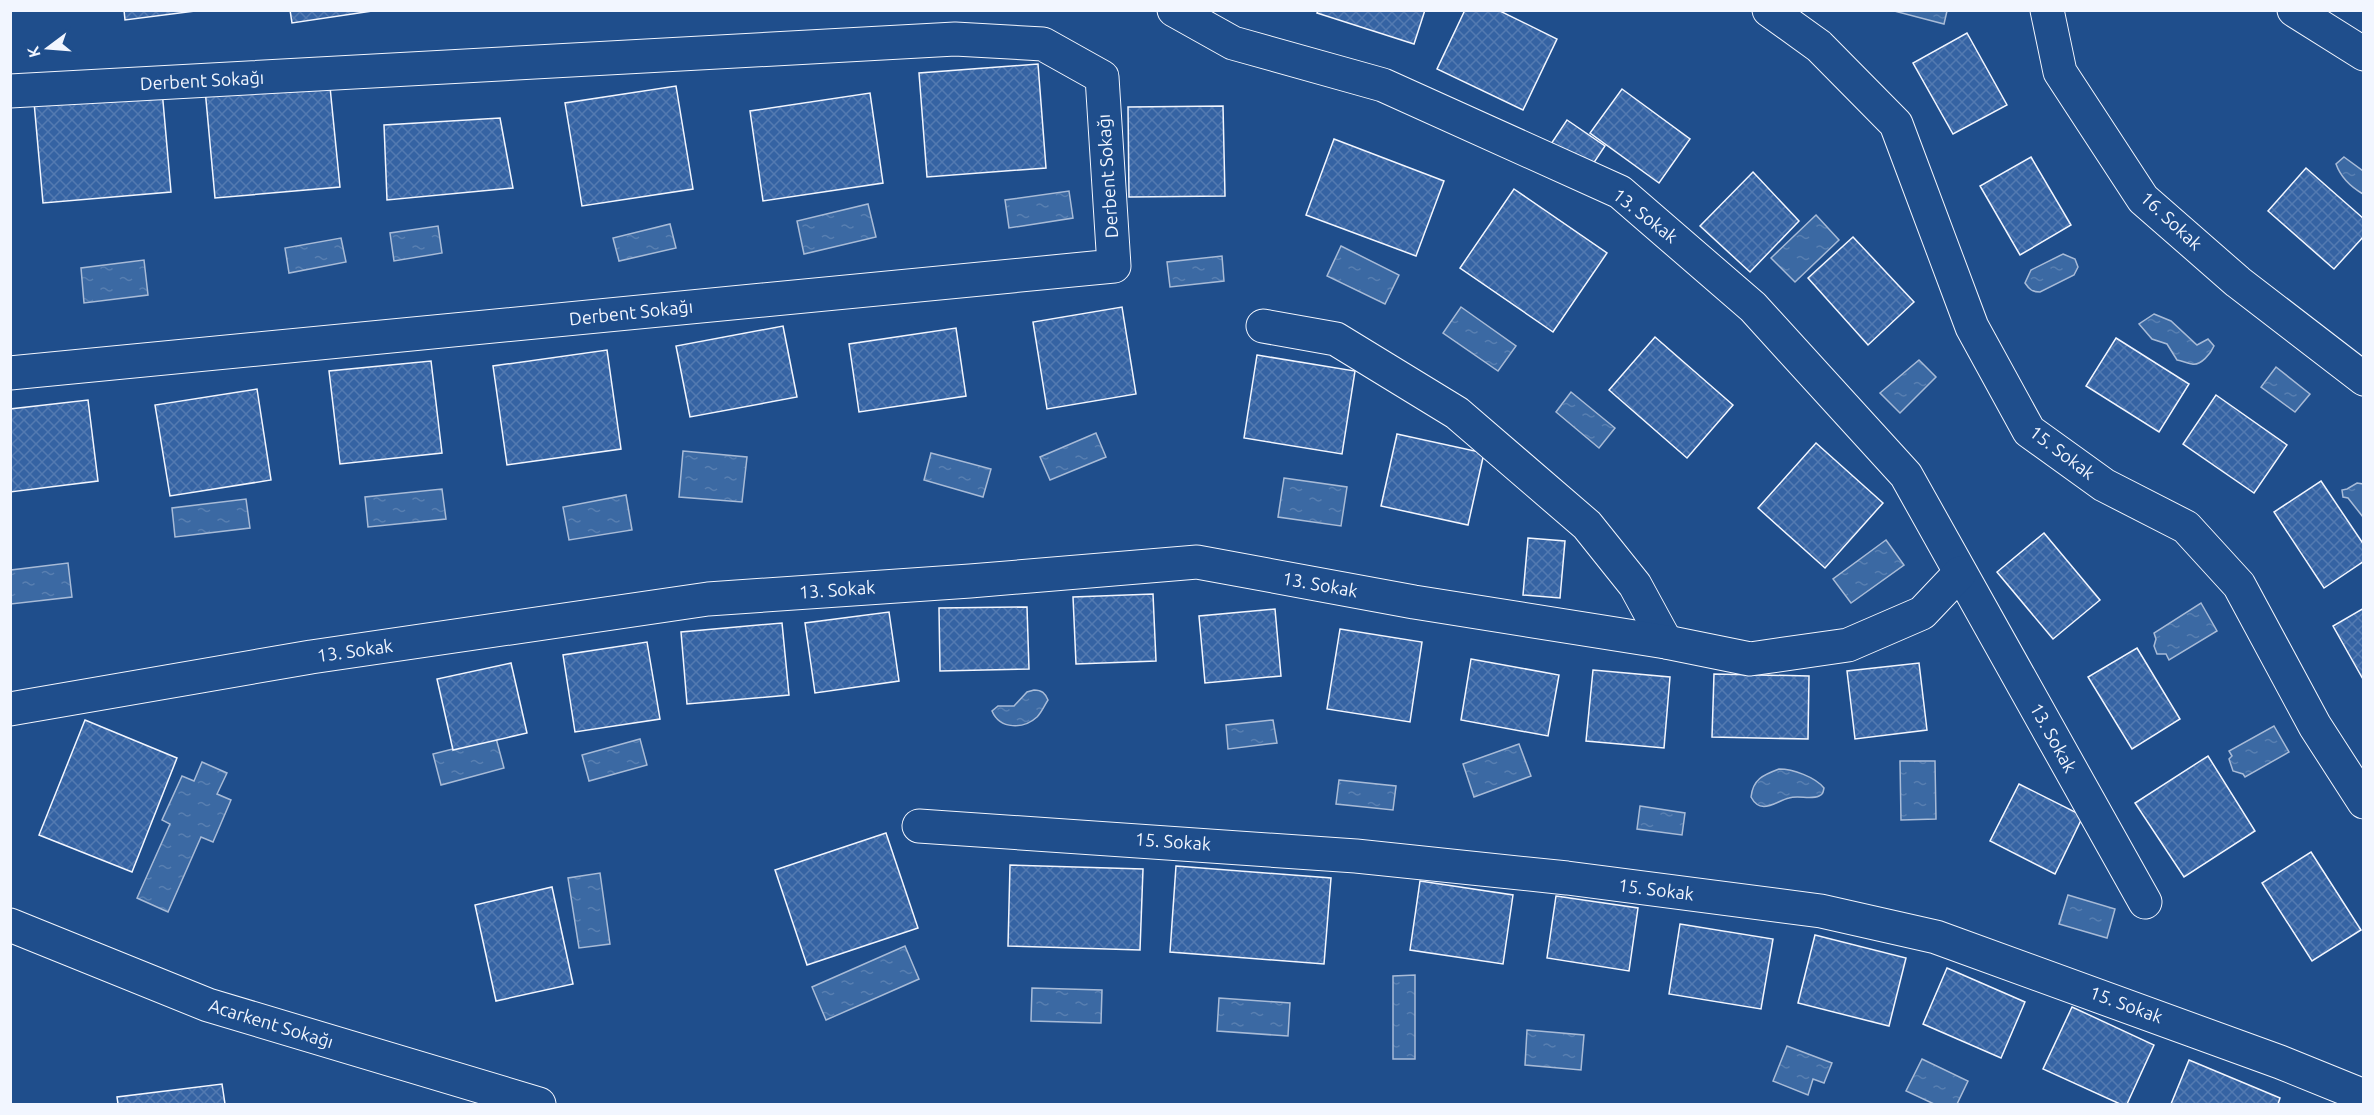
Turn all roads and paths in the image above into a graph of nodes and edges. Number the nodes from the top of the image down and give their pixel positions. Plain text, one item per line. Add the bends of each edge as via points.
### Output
1 (1174, 10) edge
2 (1769, 10) edge
3 (2047, 10) edge
4 (2294, 10) edge
5 (2364, 54) edge
6 (10, 91) edge
7 (1263, 326) dead end
8 (10, 373) edge
9 (2364, 379) edge
10 (1960, 573) junction
11 (1666, 642) junction
12 (10, 709) edge
13 (2364, 802) edge
14 (919, 826) dead end
15 (2145, 902) dead end
16 (10, 925) edge
17 (2364, 1096) edge
18 (539, 1104) edge

1 - 10 street, 13. Sokak via 1233,43 1383,85 1620,192 1753,307 1906,475
2 - 13 street, 15. Sokak via 1819,46 1896,124 1972,327 2028,431 2104,485 2186,526 2239,585 2315,726
3 - 9 street, 16. Sokak via 2060,72 2143,199 2238,282
4 - 5 street
6 - 8 street, Derbent Sokağı via 955,39 1043,44 1102,77 1114,266
7 - 11 street via 1336,339 1457,413 1587,525 1635,585
10 - 11 street, 13. Sokak via 1922,613 1848,645 1750,658
10 - 15 street, 13. Sokak
11 - 12 street, 13. Sokak via 1197,562 708,598 311,657
14 - 17 street, 15. Sokak via 1356,856 1821,911 1936,937
16 - 18 street, Acarkent Sokağı via 208,1005

